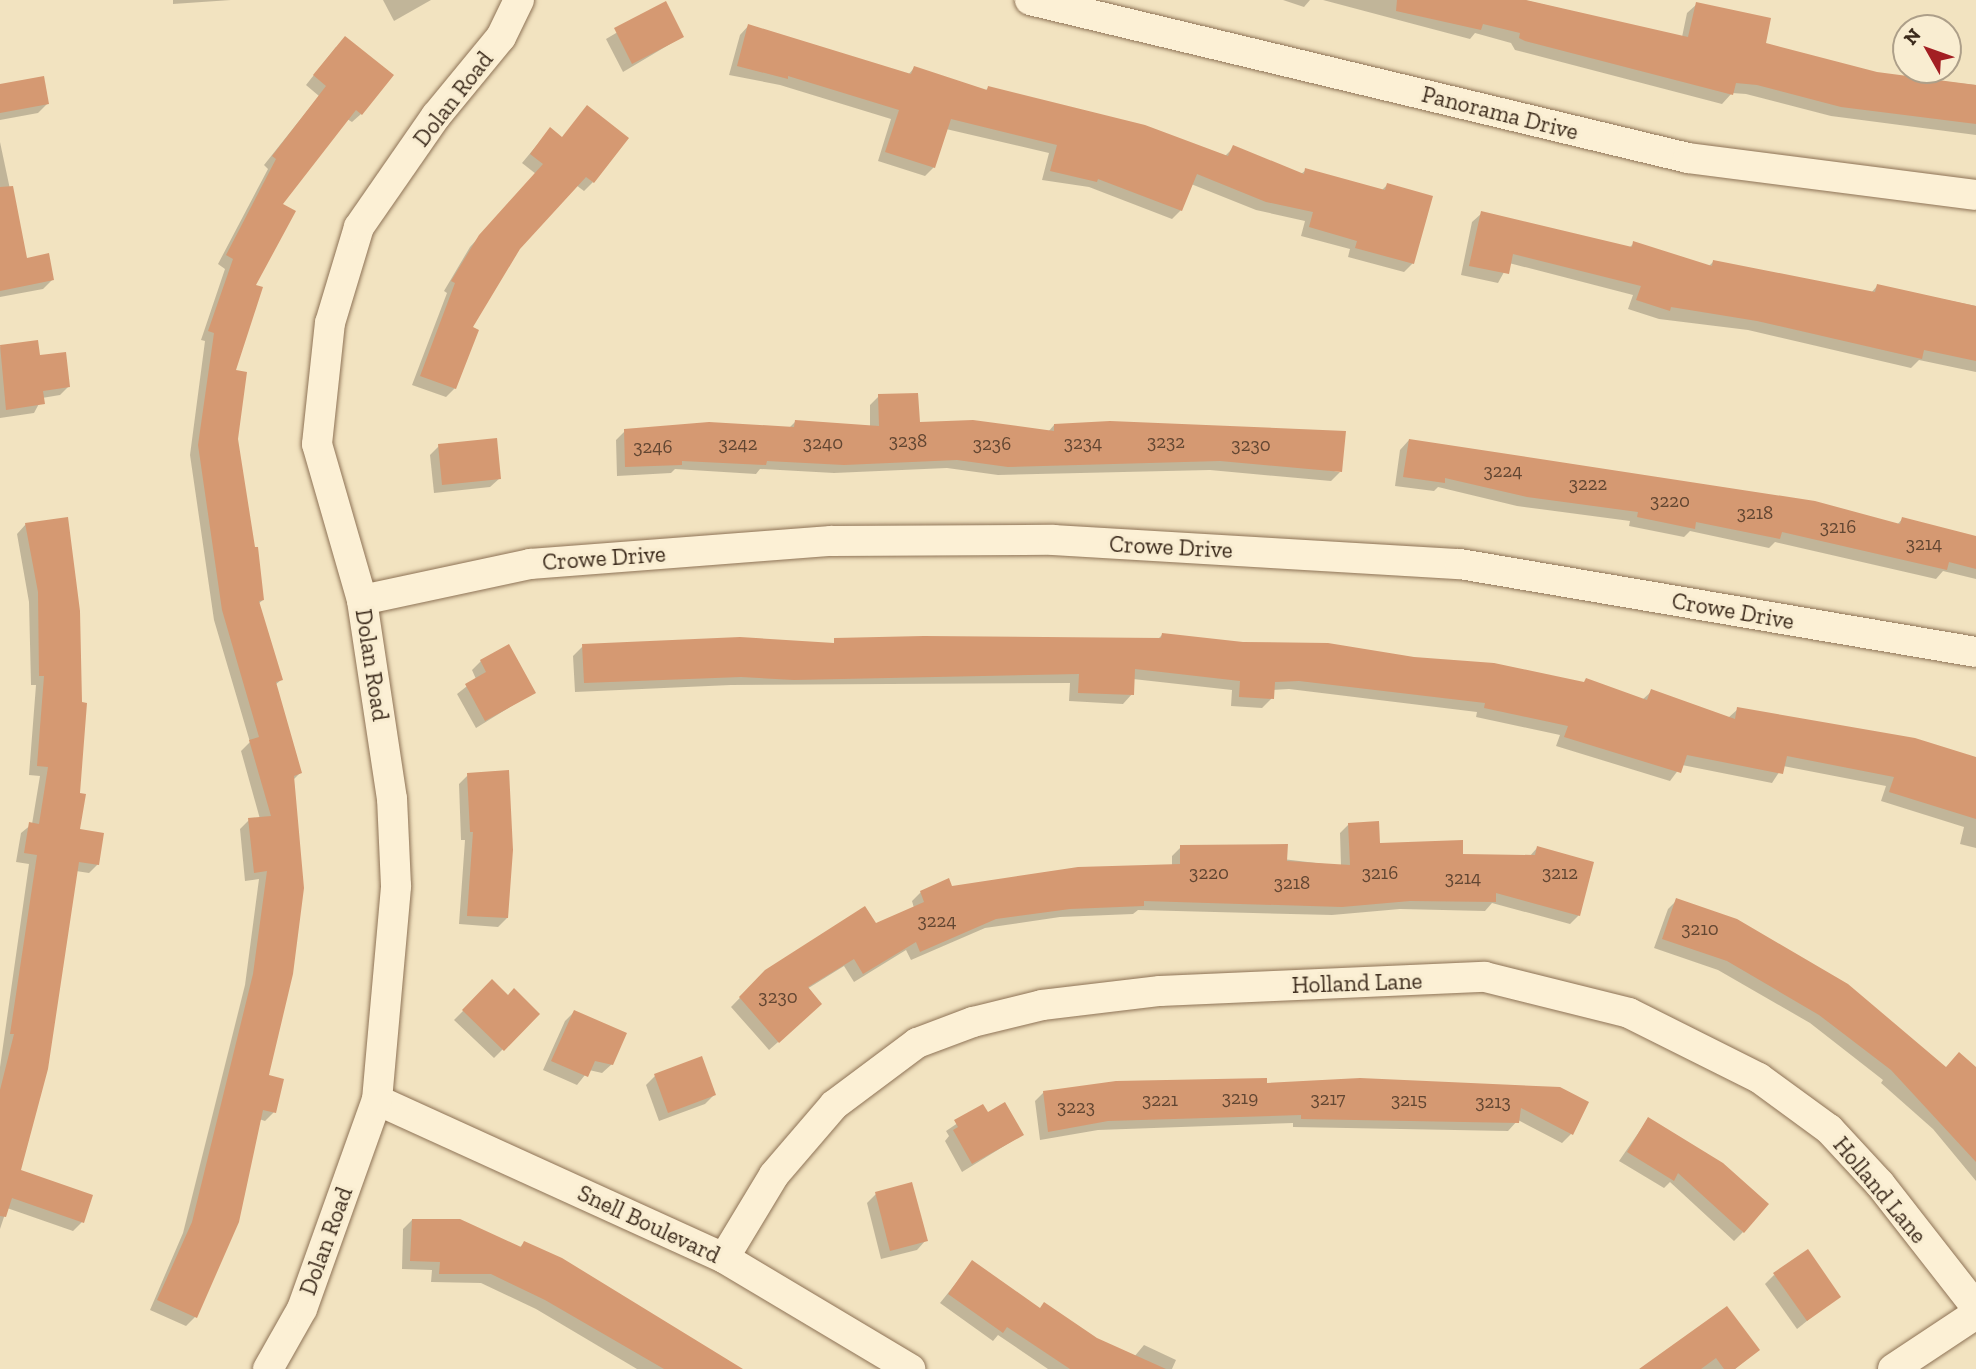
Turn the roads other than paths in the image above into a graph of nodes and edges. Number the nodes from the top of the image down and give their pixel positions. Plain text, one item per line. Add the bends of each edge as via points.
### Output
1 (520, 0) edge
2 (1030, 0) edge
3 (1976, 195) edge
4 (362, 600) junction
5 (1976, 652) edge
6 (377, 1100) junction
7 (724, 1258) junction
8 (1976, 1307) edge
9 (1976, 1314) edge
10 (268, 1369) edge
11 (910, 1369) edge
12 (1894, 1369) edge

1 - 4 street, Dolan Road via 501,37 436,116 359,227 330,323 317,444
2 - 3 street, Panorama Drive via 1688,158
4 - 5 street, Crowe Drive via 530,564 831,541 1053,540 1460,564
4 - 6 street, Dolan Road via 392,799 396,886
6 - 7 street, Snell Boulevard
6 - 10 street, Dolan Road via 302,1309
7 - 8 street, Holland Lane via 774,1175 834,1105 917,1043 973,1022 1042,1005 1160,991 1485,977 1629,1013 1759,1078 1829,1129 1880,1184
7 - 11 street, Snell Boulevard
9 - 12 street

